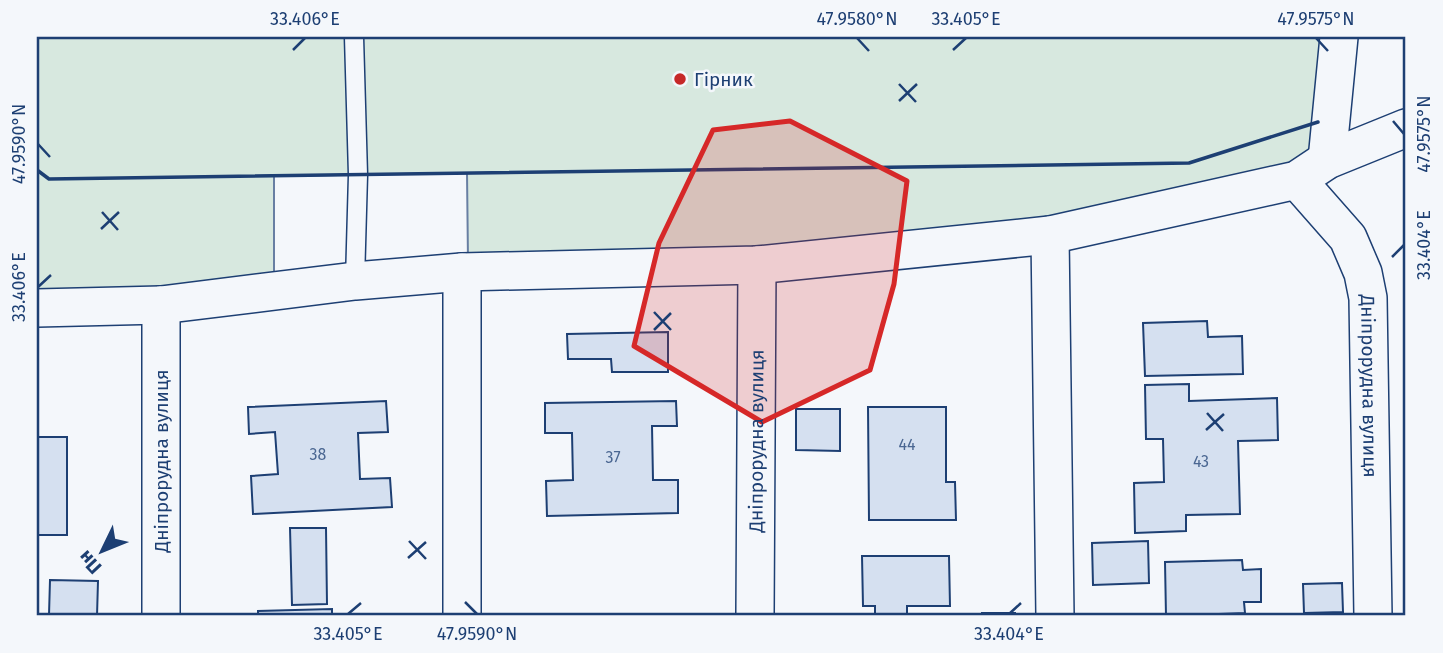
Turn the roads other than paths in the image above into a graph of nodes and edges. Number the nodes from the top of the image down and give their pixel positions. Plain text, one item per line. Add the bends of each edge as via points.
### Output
1 (354, 37) edge
2 (1339, 37) edge
3 (1406, 128) edge
4 (1327, 160) junction
5 (1297, 180) junction
6 (1050, 235) junction
7 (757, 265) junction
8 (462, 272) junction
9 (355, 281) junction
10 (161, 305) junction
11 (37, 308) edge
12 (161, 616) edge
13 (463, 616) edge
14 (755, 616) edge
15 (1055, 616) edge
16 (1373, 616) edge

1 - 9 lane
2 - 4 street
3 - 4 street
4 - 5 street
5 - 6 street
5 - 16 street, Дніпрорудна вулиця via 1348,238 1368,298
6 - 7 street
6 - 15 street
7 - 8 street
7 - 14 street, Дніпрорудна вулиця
8 - 9 street
8 - 13 street
9 - 10 street
10 - 11 street
10 - 12 street, Дніпрорудна вулиця

